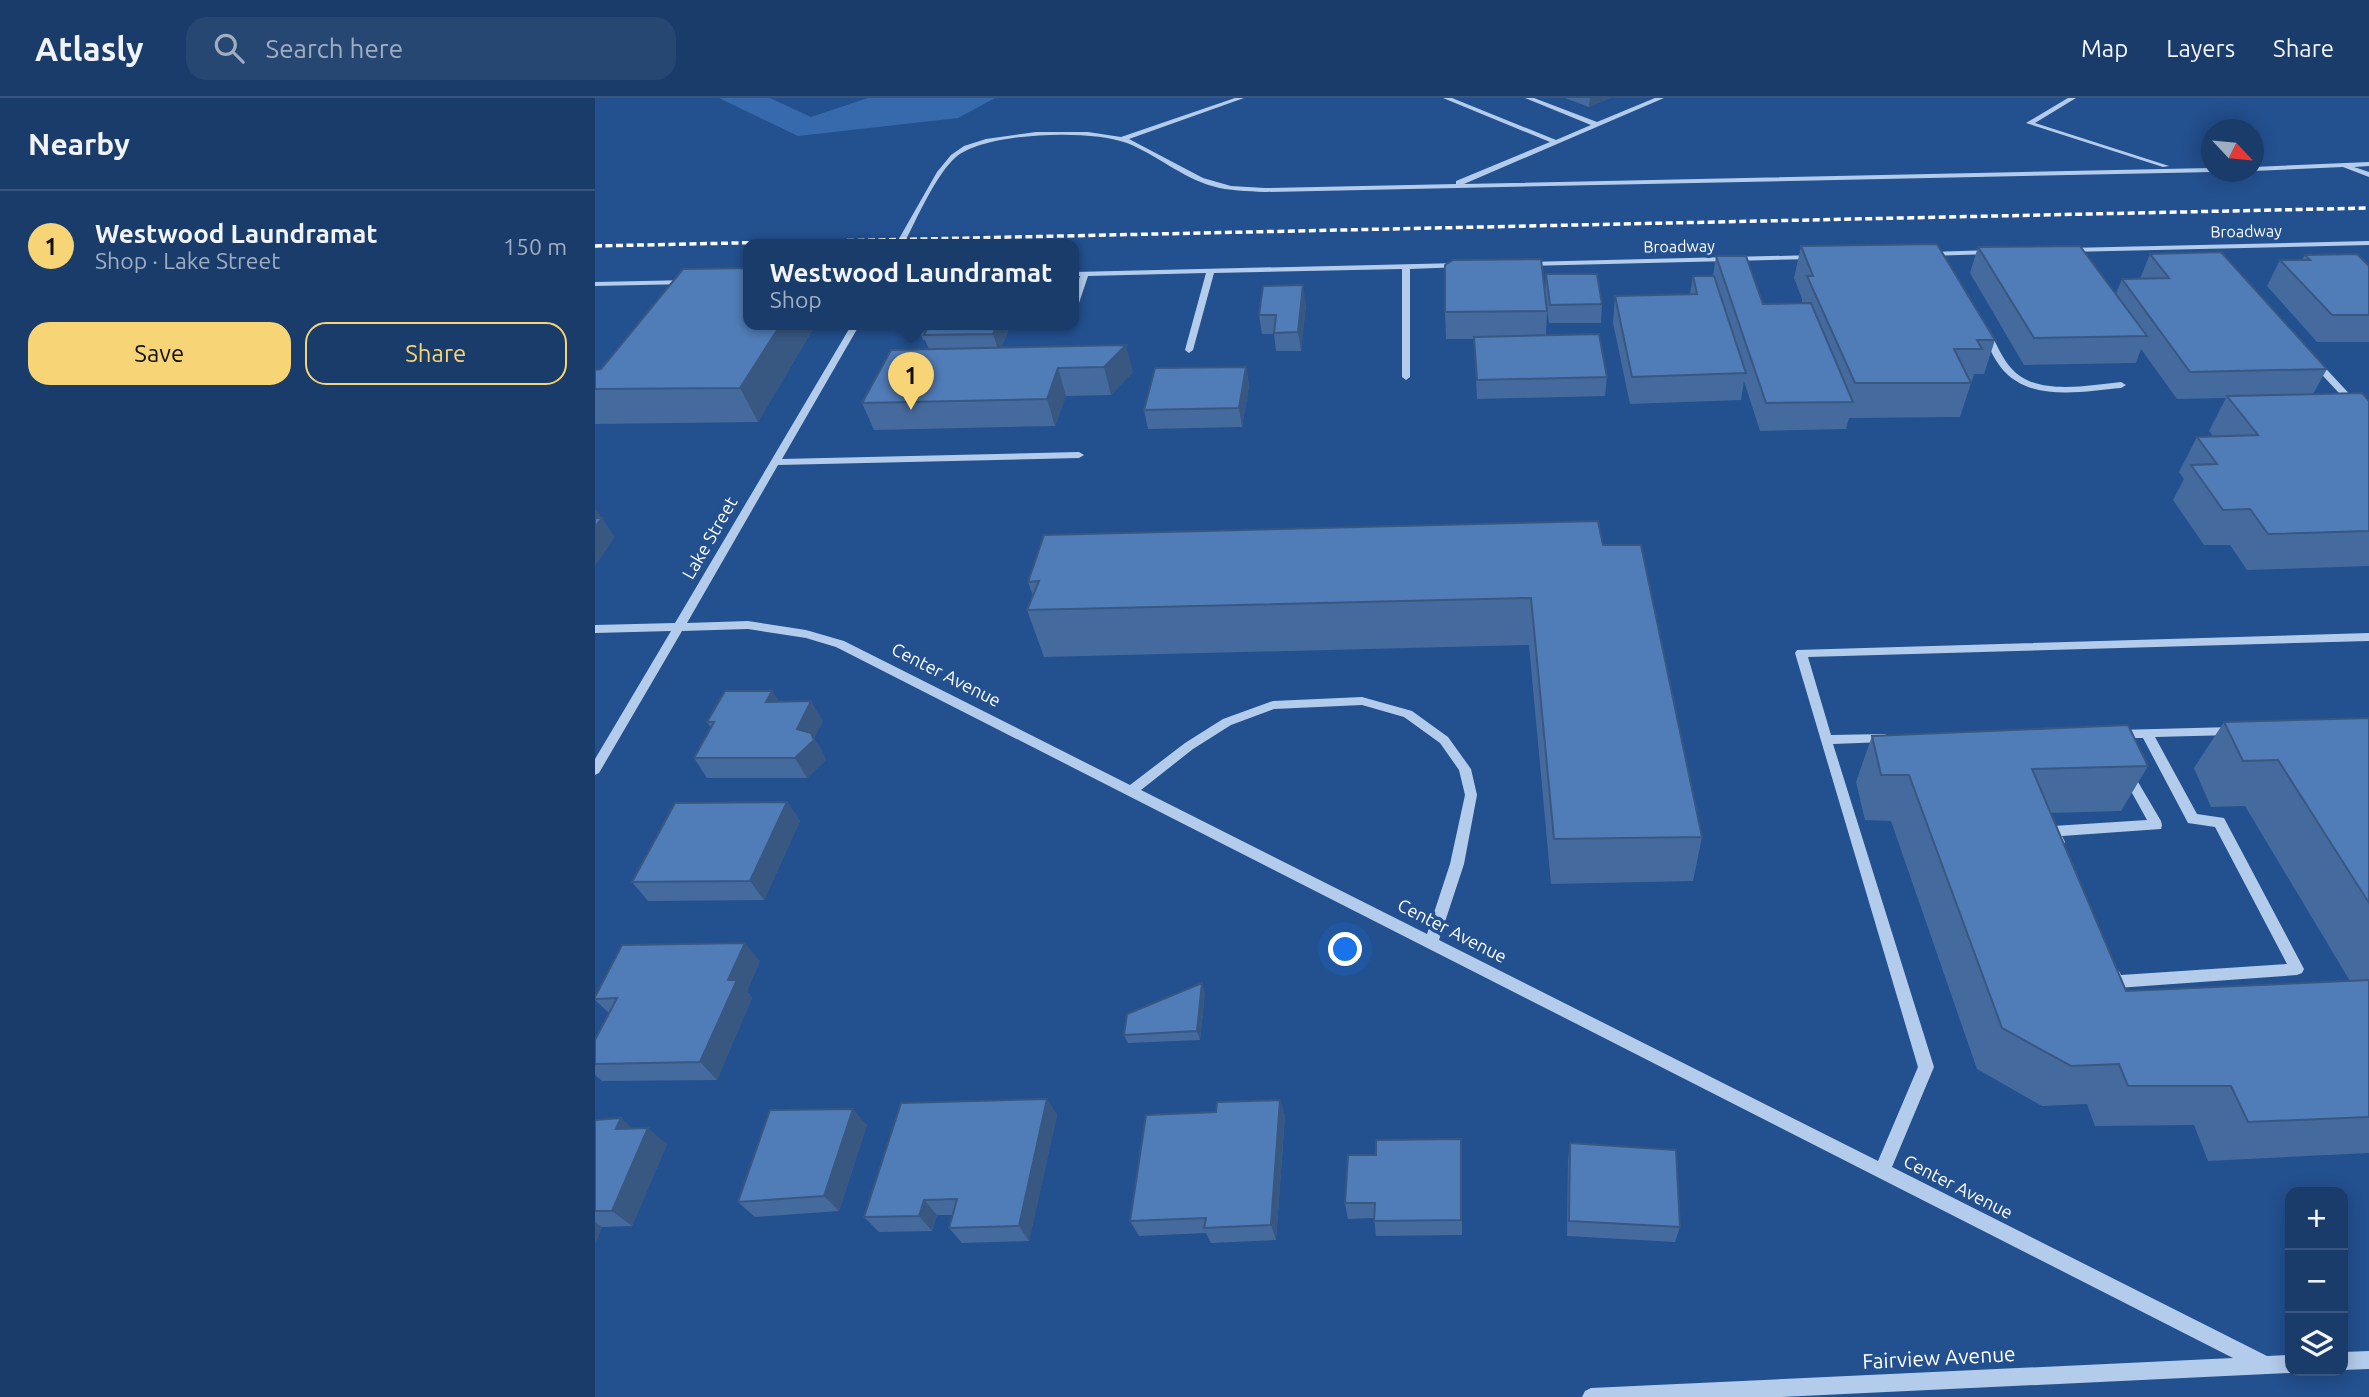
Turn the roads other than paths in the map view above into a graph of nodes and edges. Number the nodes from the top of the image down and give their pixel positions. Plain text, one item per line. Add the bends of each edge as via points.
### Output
1 (1241, 98) edge
2 (1446, 98) edge
3 (1528, 98) edge
4 (1661, 98) edge
5 (2073, 98) edge
6 (1598, 125) junction
7 (1122, 139) junction
8 (1556, 142) junction
9 (2369, 164) edge
10 (2346, 166) junction
11 (2264, 169) edge
12 (2177, 170) junction
13 (2201, 170) edge
14 (2369, 175) edge
15 (1452, 186) junction
16 (903, 239) edge
17 (2330, 243) junction
18 (2369, 243) edge
19 (2207, 246) junction
20 (2060, 250) edge
21 (2006, 251) edge
22 (1939, 253) junction
23 (2340, 253) edge
24 (1913, 254) edge
25 (2216, 255) edge
26 (1819, 257) edge
27 (1517, 264) edge
28 (1946, 264) edge
29 (1476, 265) edge
30 (1406, 266) junction
31 (1211, 271) junction
32 (1086, 273) junction
33 (1079, 274) edge
34 (692, 282) edge
35 (595, 284) edge
36 (1079, 292) edge
37 (1979, 319) edge
38 (852, 330) edge
39 (1189, 350) dead end
40 (2306, 352) edge
41 (1406, 377) dead end
42 (2121, 385) dead end
43 (2369, 420) edge
44 (1079, 455) dead end
45 (775, 462) junction
46 (679, 626) junction
47 (595, 629) edge
48 (2369, 637) edge
49 (2244, 730) edge
50 (2147, 734) junction
51 (1895, 738) edge
52 (1826, 740) junction
53 (2114, 751) joint
54 (595, 770) edge
55 (1131, 791) junction
56 (2064, 856) edge
57 (1431, 943) junction
58 (2106, 957) edge
59 (1882, 1171) junction
60 (2369, 1360) edge
61 (2348, 1361) edge
62 (2285, 1364) edge
63 (2266, 1365) junction
64 (1591, 1397) edge

1 - 7 street
2 - 8 street
3 - 6 street
4 - 6 street
5 - 12 street via 2029,122
6 - 8 street
7 - 15 street via 1215,185 1265,190
7 - 16 street via 1048,134 997,139 964,149 944,167
8 - 15 street
9 - 10 street
10 - 11 street
10 - 14 street
12 - 13 street
12 - 15 street
17 - 18 street, Broadway
17 - 19 street, Broadway
17 - 23 street
19 - 20 street, Broadway
19 - 25 street
21 - 22 street
22 - 24 street
22 - 28 street
26 - 27 street, Broadway
29 - 30 street
30 - 31 street
30 - 41 street
31 - 32 street
31 - 39 street
32 - 33 street
32 - 36 street
34 - 35 street
37 - 42 street via 2011,374 2028,382 2052,388
38 - 45 street, Lake Street
40 - 43 street
44 - 45 street
45 - 46 street, Lake Street
46 - 47 street, Center Avenue
46 - 54 street, Lake Street
46 - 55 street, Center Avenue via 748,625 840,644
48 - 52 street via 1801,653
49 - 50 street
50 - 53 street via 2105,733
50 - 58 street via 2193,819 2219,822 2297,969 2117,982
51 - 52 street
52 - 59 street via 1926,1067
53 - 56 street via 2156,825 2053,831
55 - 57 street, Center Avenue
55 - 57 street via 1227,722 1273,705 1362,701 1408,714 1444,740 1465,769 1471,795 1457,864
57 - 59 street, Center Avenue
59 - 63 street, Center Avenue
60 - 61 street
62 - 63 street, Fairview Avenue
63 - 64 street, Fairview Avenue

